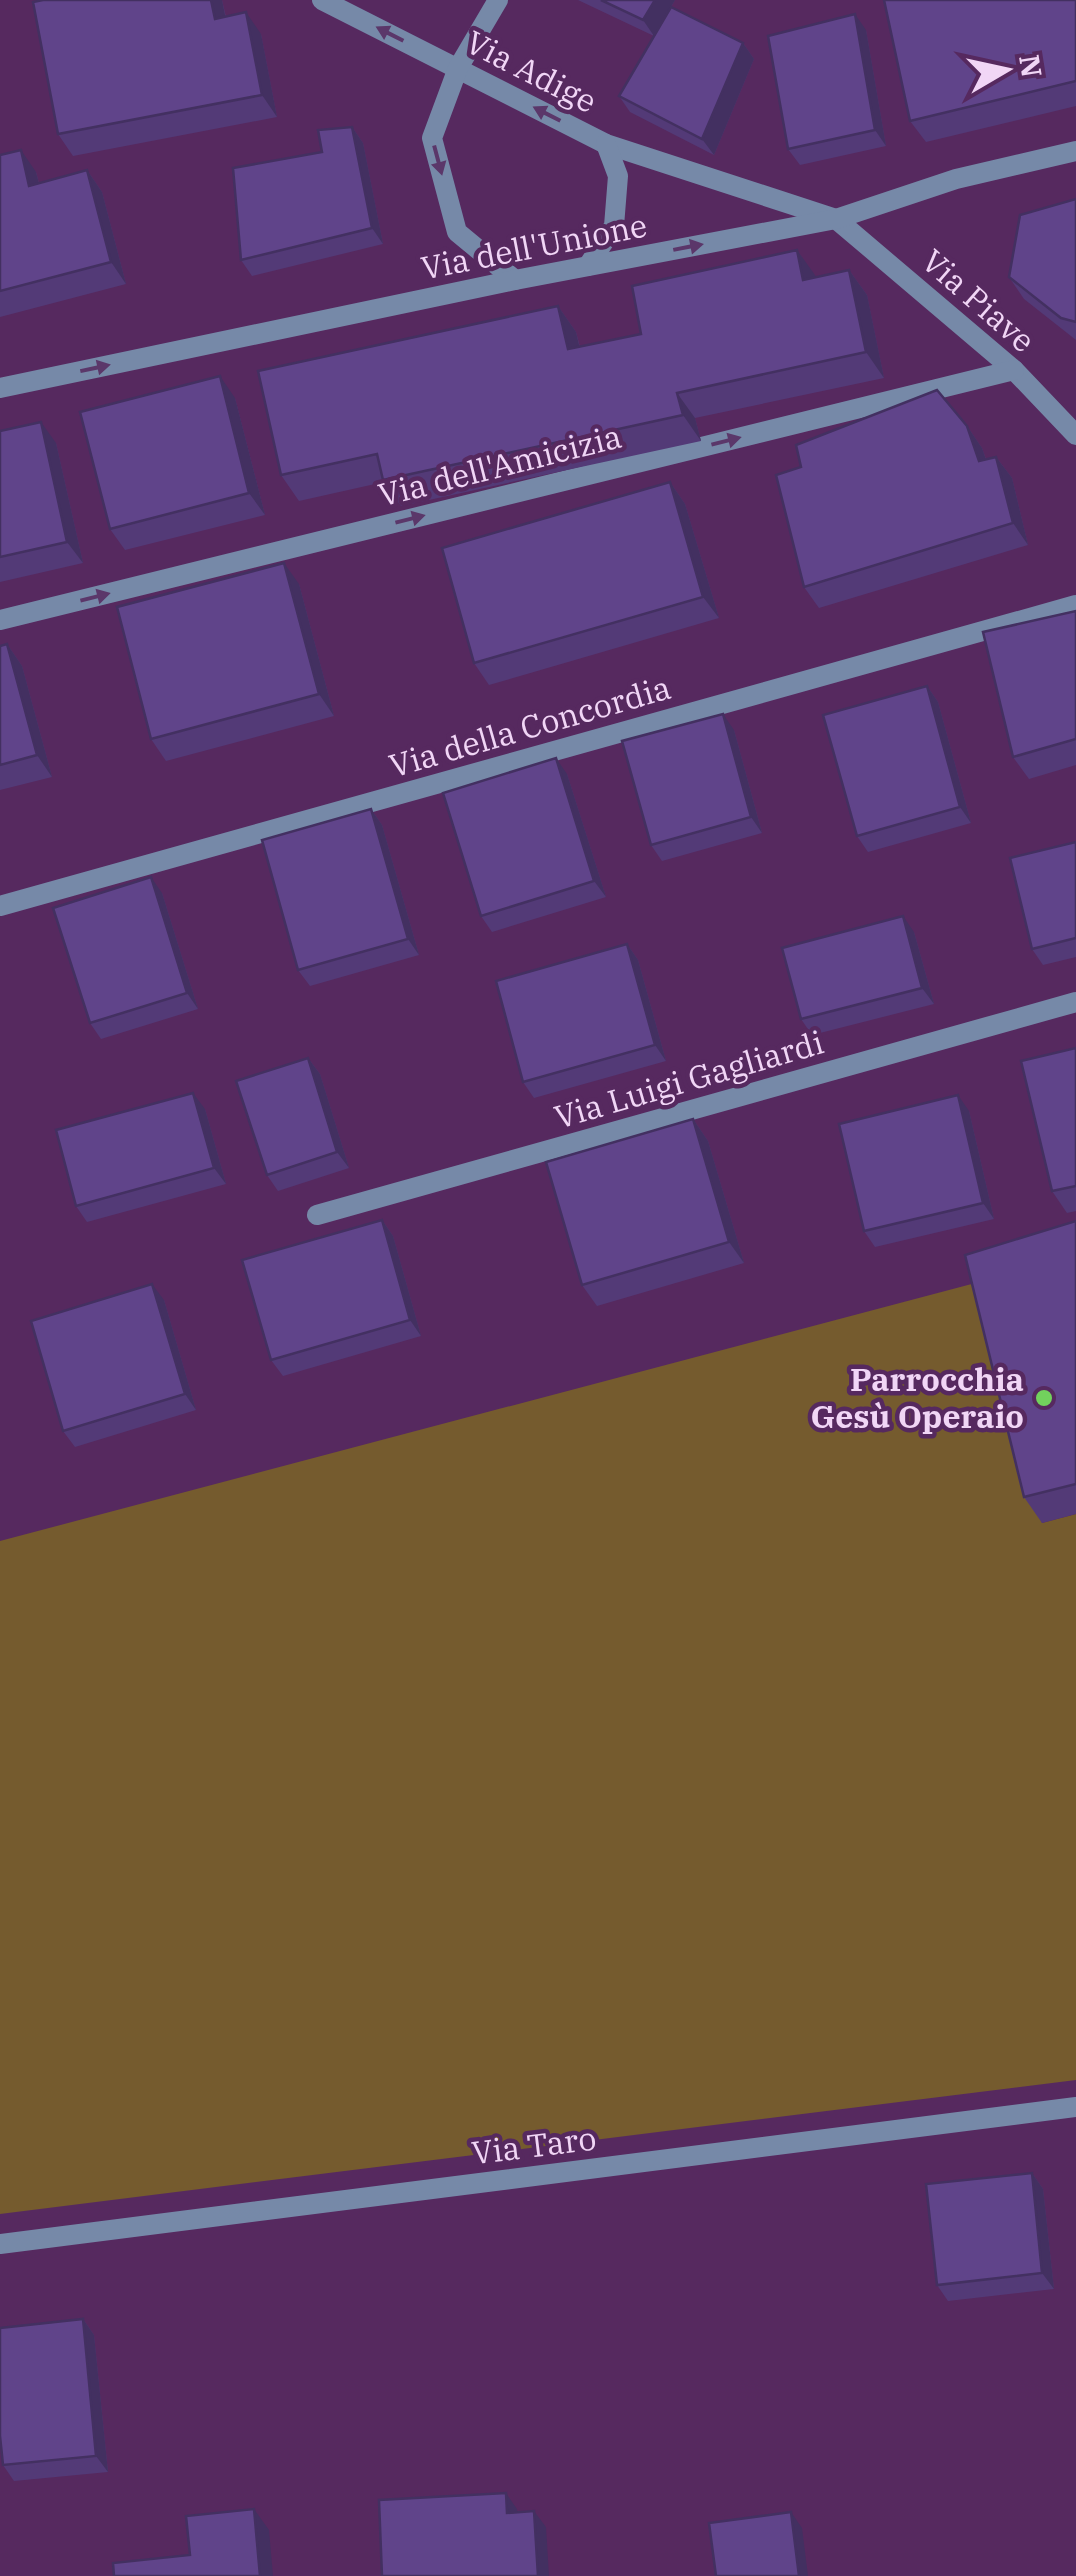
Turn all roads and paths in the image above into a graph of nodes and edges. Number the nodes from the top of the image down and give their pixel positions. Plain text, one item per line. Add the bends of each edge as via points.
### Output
1 (322, 0) edge
2 (498, 0) edge
3 (458, 68) junction
4 (606, 144) junction
5 (1076, 151) edge
6 (836, 219) junction
7 (588, 266) junction
8 (515, 280) junction
9 (1014, 370) junction
10 (0, 388) edge
11 (1076, 435) edge
12 (1076, 606) edge
13 (0, 620) edge
14 (0, 906) edge
15 (1076, 1002) edge
16 (318, 1216) dead end
17 (1076, 2107) edge
18 (0, 2244) edge

3 -> 1 street, Via Adige
2 - 3 street
4 -> 3 street, Via Adige
3 -> 8 street via 432,138 447,194 458,232
4 - 6 street, Via Adige
4 - 7 street, Via Adige via 618,176 614,226
5 - 6 street, Via dell'Unione via 956,179
7 -> 6 street, Via dell'Unione
6 - 9 street, Via Piave
7 - 8 street, Via dell'Unione
10 -> 8 street, Via dell'Unione
9 - 11 street, Via Piave
13 -> 9 street, Via dell'Amicizia
12 - 14 street, Via della Concordia
15 - 16 street, Via Luigi Gagliardi
17 - 18 street, Via Taro

